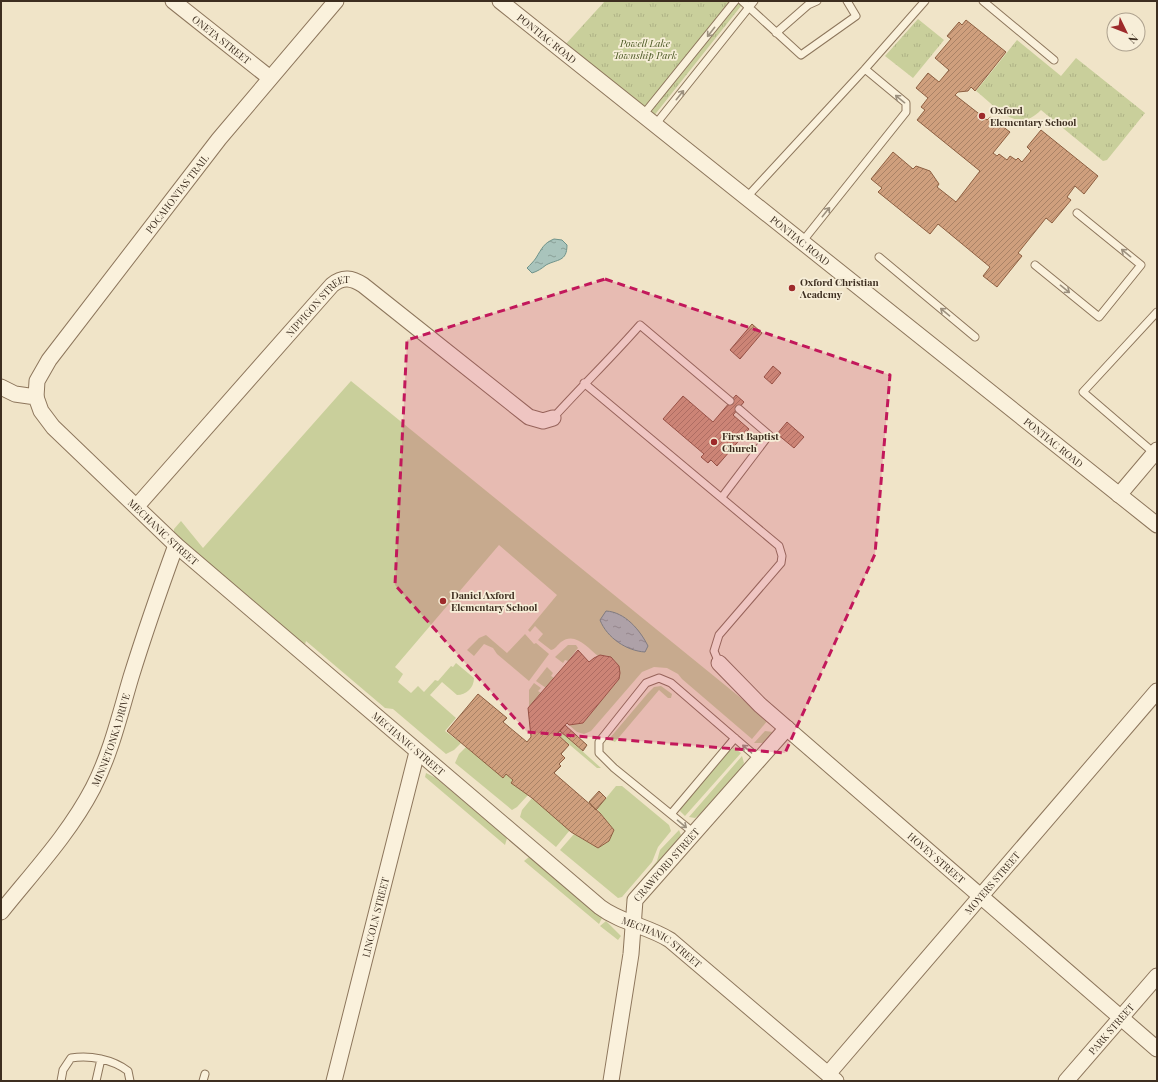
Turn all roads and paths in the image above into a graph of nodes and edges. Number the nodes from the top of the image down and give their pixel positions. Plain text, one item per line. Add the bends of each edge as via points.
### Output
1 (173, 1) edge
2 (336, 1) edge
3 (500, 1) edge
4 (735, 1) edge
5 (742, 1) edge
6 (754, 1) edge
7 (816, 1) edge
8 (848, 1) edge
9 (925, 1) edge
10 (983, 1) edge
11 (748, 7) junction
12 (776, 33) junction
13 (1054, 60) dead end
14 (865, 69) junction
15 (270, 78) junction
16 (643, 116) junction
17 (655, 125) junction
18 (746, 198) junction
19 (1077, 213) dead end
20 (802, 242) junction
21 (878, 258) dead end
22 (1035, 265) dead end
23 (1157, 312) edge
24 (975, 337) dead end
25 (584, 383) junction
26 (1, 387) edge
27 (36, 397) junction
28 (730, 401) dead end
29 (739, 409) dead end
30 (553, 418) joint
31 (1156, 452) edge
32 (1119, 495) junction
33 (722, 497) junction
34 (136, 506) junction
35 (1157, 525) edge
36 (176, 545) junction
37 (719, 663) joint
38 (1157, 691) edge
39 (787, 728) junction
40 (735, 738) junction
41 (417, 752) junction
42 (759, 759) junction
43 (671, 814) junction
44 (694, 833) junction
45 (981, 896) junction
46 (1, 912) edge
47 (633, 924) junction
48 (1157, 976) edge
49 (1121, 1018) junction
50 (1157, 1049) edge
51 (101, 1060) junction
52 (832, 1078) edge
53 (60, 1081) edge
54 (96, 1081) edge
55 (130, 1081) edge
56 (334, 1081) edge
57 (611, 1081) edge
58 (1066, 1081) edge

1 - 15 street, ONETA STREET
2 - 15 street, POCAHONTAS TRAIL
3 - 16 street, PONTIAC ROAD
4 -> 16 lane
5 - 11 lane
6 - 11 lane
7 - 12 lane
8 - 12 lane via 856,16 801,55
9 - 14 lane
10 - 13 lane
11 - 12 lane
17 -> 11 lane
14 - 18 lane
20 -> 14 lane via 906,112 906,103
15 - 27 street, POCAHONTAS TRAIL via 193,172 49,360 37,381
16 - 17 street, PONTIAC ROAD
17 - 18 street, PONTIAC ROAD
18 - 20 street, PONTIAC ROAD
22 -> 19 lane via 1099,317 1141,265
20 - 32 street, PONTIAC ROAD
24 -> 21 lane
23 - 31 lane via 1083,392
25 - 28 lane via 602,368 640,325
25 - 30 lane
25 - 33 lane
26 - 27 street via 16,394
27 - 34 street, MECHANIC STREET via 40,411 53,427
29 - 33 lane via 769,435
30 - 34 street, NIPPIGON STREET via 543,421 529,417 363,285 344,278 332,285
31 - 32 street
32 - 35 street, PONTIAC ROAD
33 - 37 lane via 779,546 782,556 776,570 719,636 714,652
34 - 36 street, MECHANIC STREET
36 - 41 street, MECHANIC STREET
36 - 46 street, MINNETONKA DRIVE via 97,780 66,832
37 - 39 street, HOVEY STREET via 748,694
38 - 45 street, MOYERS STREET
39 - 42 street, CRAWFORD STREET
39 - 45 street, HOVEY STREET
42 -> 40 lane
40 - 43 lane
40 - 43 lane via 671,683 659,678 646,683 599,742 599,753
41 - 47 street, MECHANIC STREET via 600,907
41 - 56 street, LINCOLN STREET
42 - 44 street, CRAWFORD STREET
43 -> 44 lane
44 - 47 street, CRAWFORD STREET via 635,900
45 - 49 street, HOVEY STREET
45 - 52 street, MOYERS STREET
47 - 52 street, MECHANIC STREET via 652,930 670,940
47 - 57 street, CRAWFORD STREET via 632,954
48 - 49 street, PARK STREET
49 - 50 street, HOVEY STREET
49 - 58 street, PARK STREET
51 - 53 lane via 86,1056 71,1058 63,1070
51 - 54 lane
51 - 55 lane via 128,1071

